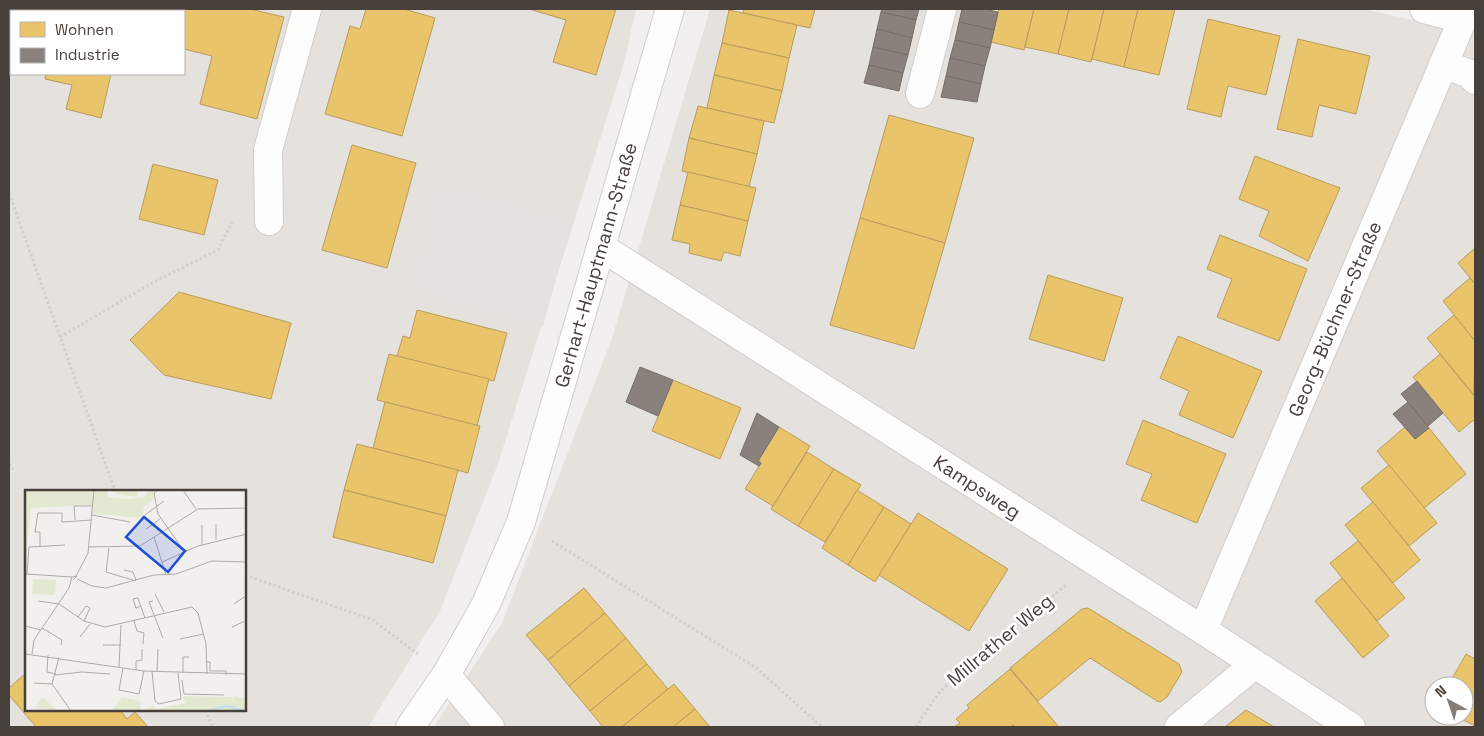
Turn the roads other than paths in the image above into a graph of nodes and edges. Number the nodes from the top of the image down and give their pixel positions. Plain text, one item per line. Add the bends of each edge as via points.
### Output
1 (307, 9) edge
2 (670, 9) edge
3 (942, 9) edge
4 (1424, 9) edge
5 (1465, 14) edge
6 (1443, 64) junction
7 (1475, 80) edge
8 (920, 94) dead end
9 (269, 221) dead end
10 (601, 247) junction
11 (1203, 630) junction
12 (1254, 665) junction
13 (446, 675) junction
14 (410, 727) edge
15 (490, 727) edge
16 (1179, 727) edge
17 (1351, 727) edge

1 - 9 street via 268,150
2 - 10 street, Gerhart-Hauptmann-Straße
3 - 8 street
4 - 5 street
5 - 6 street, Georg-Büchner-Straße
6 - 7 street via 1470,74
6 - 11 street, Georg-Büchner-Straße
10 - 11 street, Kampsweg
10 - 13 street, Gerhart-Hauptmann-Straße via 521,522 486,604
11 - 12 street, Kampsweg
12 - 16 street
12 - 17 street, Kampsweg
13 - 14 street, Gerhart-Hauptmann-Straße
13 - 15 street

